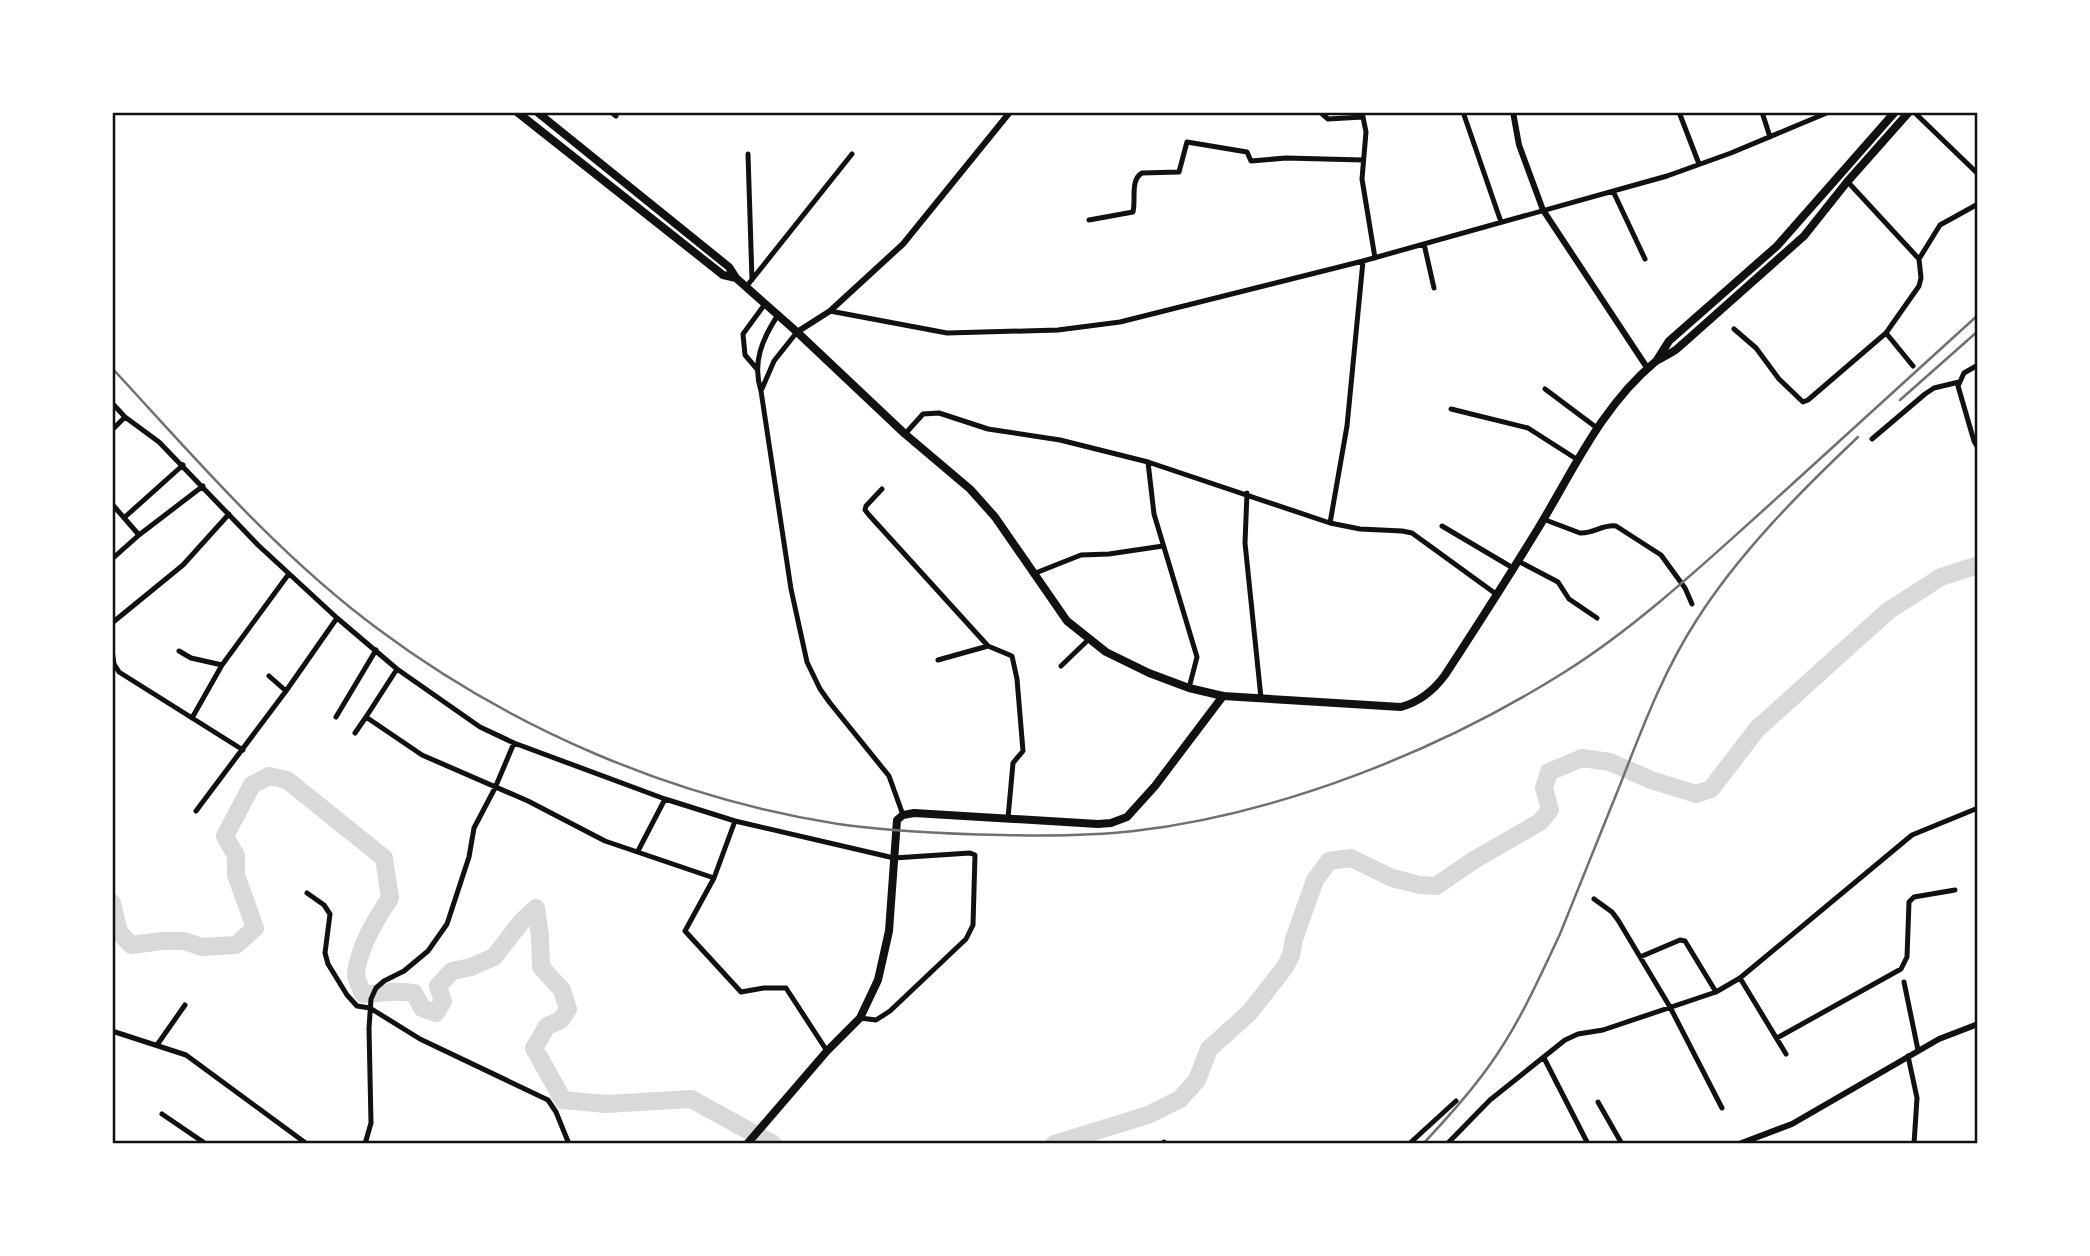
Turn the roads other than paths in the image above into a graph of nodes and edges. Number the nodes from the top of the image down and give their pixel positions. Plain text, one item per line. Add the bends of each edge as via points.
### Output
1 (517, 112) edge
2 (537, 112) edge
3 (1010, 112) edge
4 (1320, 112) edge
5 (1513, 112) edge
6 (1679, 112) edge
7 (1762, 112) edge
8 (1829, 112) edge
9 (1912, 112) edge
10 (1463, 113) edge
11 (1891, 113) edge
12 (1362, 114) edge
13 (1898, 124) junction
14 (1770, 136) junction
15 (748, 154) dead end
16 (852, 154) dead end
17 (1363, 160) junction
18 (1699, 164) junction
19 (1978, 174) edge
20 (1838, 176) junction
21 (1847, 182) junction
22 (1614, 191) junction
23 (1978, 204) edge
24 (1543, 210) junction
25 (1089, 220) dead end
26 (1501, 222) junction
27 (1424, 244) junction
28 (1375, 258) junction
29 (1645, 259) dead end
30 (1919, 259) junction
31 (1363, 261) junction
32 (736, 278) junction
33 (749, 284) junction
34 (1434, 288) dead end
35 (765, 304) junction
36 (830, 311) junction
37 (778, 315) junction
38 (1734, 329) dead end
39 (797, 332) junction
40 (1886, 333) junction
41 (1657, 360) junction
42 (1978, 365) edge
43 (1913, 366) dead end
44 (757, 369) junction
45 (1647, 369) junction
46 (1959, 382) junction
47 (1545, 389) dead end
48 (761, 391) junction
49 (112, 403) edge
50 (1451, 409) dead end
51 (125, 417) junction
52 (1597, 428) junction
53 (112, 430) edge
54 (905, 434) junction
55 (1872, 439) dead end
56 (1978, 448) edge
57 (1577, 460) junction
58 (1148, 461) junction
59 (183, 465) junction
60 (203, 486) junction
61 (882, 489) dead end
62 (1247, 493) junction
63 (112, 504) edge
64 (229, 514) junction
65 (125, 517) junction
66 (1544, 519) junction
67 (1330, 523) junction
68 (1441, 526) dead end
69 (139, 535) junction
70 (1163, 545) junction
71 (112, 559) edge
72 (1516, 564) junction
73 (1033, 574) junction
74 (289, 575) junction
75 (1496, 594) junction
76 (1692, 604) dead end
77 (337, 618) junction
78 (1597, 618) dead end
79 (112, 623) edge
80 (1088, 640) junction
81 (988, 646) junction
82 (112, 650) edge
83 (376, 650) junction
84 (179, 651) dead end
85 (938, 660) dead end
86 (222, 665) junction
87 (1060, 666) dead end
88 (397, 669) junction
89 (270, 676) dead end
90 (1189, 688) junction
91 (286, 691) junction
92 (1223, 696) junction
93 (1261, 698) junction
94 (337, 717) dead end
95 (366, 717) junction
96 (192, 718) junction
97 (355, 733) dead end
98 (514, 743) junction
99 (243, 750) junction
100 (495, 788) junction
101 (665, 799) junction
102 (1978, 808) edge
103 (196, 811) dead end
104 (903, 815) junction
105 (1009, 818) junction
106 (735, 821) junction
107 (638, 850) junction
108 (894, 858) junction
109 (714, 878) junction
110 (1955, 890) dead end
111 (307, 893) dead end
112 (1594, 899) dead end
113 (1640, 957) junction
114 (1740, 978) junction
115 (1904, 982) dead end
116 (1716, 992) junction
117 (186, 1004) dead end
118 (1670, 1007) junction
119 (370, 1008) junction
120 (860, 1018) junction
121 (1978, 1024) edge
122 (112, 1031) edge
123 (1777, 1038) junction
124 (157, 1045) junction
125 (1918, 1050) junction
126 (827, 1051) junction
127 (1786, 1054) dead end
128 (1908, 1056) junction
129 (1544, 1058) junction
130 (1456, 1101) dead end
131 (1598, 1102) dead end
132 (1722, 1108) dead end
133 (162, 1114) dead end
134 (205, 1144) edge
135 (307, 1144) edge
136 (365, 1144) edge
137 (569, 1144) edge
138 (747, 1144) edge
139 (1409, 1144) edge
140 (1447, 1144) edge
141 (1588, 1144) edge
142 (1622, 1144) edge
143 (1739, 1144) edge
144 (1914, 1144) edge

1 - 32 main road via 723,275
2 - 32 main road via 710,251
3 - 36 street via 903,244
4 - 12 street via 1328,119
5 - 24 street via 1519,145
6 - 18 street
7 - 14 street
8 - 14 street
9 - 13 main road
9 - 19 street
10 - 26 street
11 - 13 street
11 - 20 main road
12 - 17 street via 1366,132
13 - 21 main road
14 - 18 street
15 - 33 street
16 - 33 street
17 - 25 street via 1251,161 1247,152 1187,142 1179,172 1137,176 1133,212
17 - 28 street
18 - 22 street
20 - 21 street
20 - 41 main road via 1777,246 1669,341
21 - 30 street
21 - 41 main road via 1784,257 1678,348
22 - 24 street
22 - 29 street
23 - 30 street via 1940,225
24 - 26 street
24 - 45 street
26 - 27 street
27 - 28 street
27 - 34 street
28 - 31 street
30 - 40 street via 1919,286
31 - 36 street via 1120,322 1058,330 947,332
31 - 67 street via 1347,426
32 - 33 main road
33 - 35 main road
35 - 37 main road
35 - 44 street via 743,334 745,355
36 - 39 street
37 - 39 main road
37 - 44 street via 763,341
38 - 40 street via 1803,402
39 - 48 street via 774,361
39 - 54 main road
40 - 43 street
41 - 45 main road
42 - 46 street
44 - 48 street
45 - 52 main road
46 - 55 street via 1934,388
46 - 56 street
47 - 52 street
48 - 104 street via 791,589 807,662 830,703 890,776
49 - 51 street
50 - 57 street via 1528,428
51 - 53 street
51 - 59 street
52 - 57 main road
54 - 58 street via 923,414 939,413 988,429
54 - 73 main road via 970,489
57 - 66 main road
58 - 62 street
58 - 70 street
59 - 60 street
59 - 65 street
60 - 64 street
60 - 69 street
61 - 81 street via 865,510
62 - 67 street
62 - 93 street via 1245,543
63 - 65 street
64 - 74 street
64 - 79 street via 183,565
65 - 69 street
66 - 72 main road
66 - 76 street via 1586,534 1616,526 1661,555
67 - 75 street via 1412,533
68 - 72 street
69 - 71 street
70 - 73 street via 1081,555
70 - 90 street via 1197,657
72 - 75 main road
72 - 78 street via 1558,582 1569,599
73 - 80 main road via 1067,621
74 - 77 street
74 - 86 street
75 - 93 main road via 1438,685 1411,704
77 - 83 street
77 - 91 street
80 - 87 street
80 - 90 main road via 1149,673
81 - 85 street
81 - 105 street via 1012,656 1017,679 1023,751 1013,762
82 - 96 street via 119,672
83 - 88 street
83 - 94 street
84 - 86 street
86 - 96 street
88 - 95 street
88 - 98 street via 480,727
89 - 91 street
90 - 92 main road
91 - 99 street
92 - 93 main road
92 - 105 main road via 1127,817 1098,824
95 - 97 street
95 - 100 street via 422,755
96 - 99 street
98 - 100 street
98 - 101 street
99 - 103 street
100 - 107 street via 605,841
100 - 119 street via 474,828 447,924 428,951 376,988
101 - 106 street
101 - 107 street
102 - 114 street via 1912,835
104 - 105 main road
104 - 108 main road via 897,820
106 - 108 street
106 - 109 street
107 - 109 street
108 - 120 main road via 889,931 878,980
108 - 120 street via 975,855 973,925 966,939 890,1011 876,1020
109 - 126 street via 685,931 742,992 782,986 789,990
110 - 123 street via 1914,897 1909,902 1907,957 1901,969
111 - 119 street via 330,914 324,943 328,964 357,1006
112 - 113 street via 1612,912
113 - 116 street via 1685,941
113 - 118 street
114 - 116 street
114 - 123 street
115 - 125 street
116 - 118 street
117 - 124 street
118 - 129 street via 1577,1034
118 - 132 street
119 - 136 street via 371,1123
119 - 137 street via 420,1039 548,1100
120 - 126 main road
121 - 125 street
122 - 124 street
123 - 127 street
124 - 135 street via 186,1055
125 - 128 street
126 - 138 main road
128 - 143 street via 1792,1124
128 - 144 street via 1917,1097
129 - 140 street via 1490,1100
129 - 141 street
130 - 139 street
131 - 142 street
133 - 134 street

